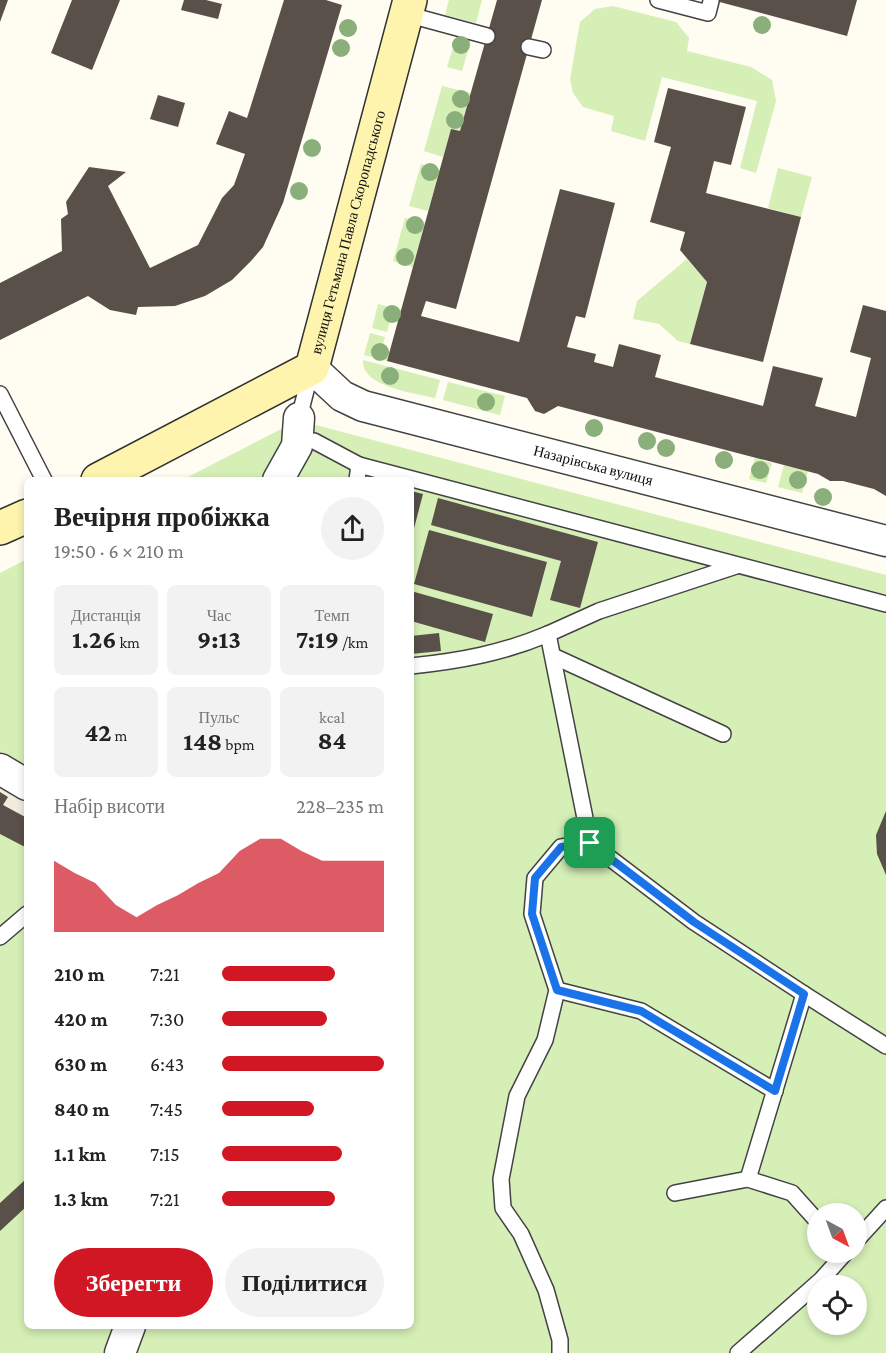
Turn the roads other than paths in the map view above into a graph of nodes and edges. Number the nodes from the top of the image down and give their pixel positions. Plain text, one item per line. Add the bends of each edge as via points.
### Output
1 (658, 0) edge
2 (711, 1) edge
3 (408, 7) edge
4 (487, 36) dead end
5 (312, 368) junction
6 (0, 394) edge
7 (307, 429) junction
8 (358, 472) edge
9 (42, 477) edge
10 (104, 477) edge
11 (280, 477) edge
12 (378, 477) edge
13 (414, 486) edge
14 (886, 541) edge
15 (736, 566) junction
16 (886, 604) edge
17 (548, 634) junction
18 (553, 656) junction
19 (414, 666) edge
20 (723, 734) dead end
21 (0, 769) edge
22 (24, 782) edge
23 (590, 843) junction
24 (24, 917) edge
25 (0, 937) edge
26 (557, 990) junction
27 (804, 994) junction
28 (886, 1046) edge
29 (775, 1091) junction
30 (748, 1179) junction
31 (675, 1193) dead end
32 (886, 1208) edge
33 (807, 1210) edge
34 (867, 1229) edge
35 (837, 1263) edge
36 (129, 1329) edge
37 (120, 1353) edge
38 (560, 1353) edge
39 (738, 1353) edge

1 - 2 lane via 708,13
3 - 4 lane
3 - 5 main road, вулиця Гетьмана Павла Скоропадського
5 - 7 lane
5 - 10 main road, вулиця Гетьмана Павла Скоропадського
5 - 14 street, Назарівська вулиця via 342,396 363,406
6 - 9 lane
7 - 8 lane
7 - 11 street
8 - 12 lane
13 - 15 lane
15 - 16 lane
15 - 17 lane via 599,611
17 - 18 lane
17 - 19 lane via 513,649 464,661
18 - 20 lane
18 - 23 lane
21 - 22 street
23 - 26 lane via 561,847 535,878 532,914
23 - 27 lane via 694,922
24 - 25 lane
26 - 29 lane via 641,1011
26 - 38 lane via 545,1040 518,1096 501,1179 503,1208 521,1234 546,1290
27 - 28 lane
27 - 29 lane
29 - 30 lane
30 - 31 lane
30 - 33 lane via 792,1193
32 - 34 lane
35 - 39 lane
36 - 37 street

